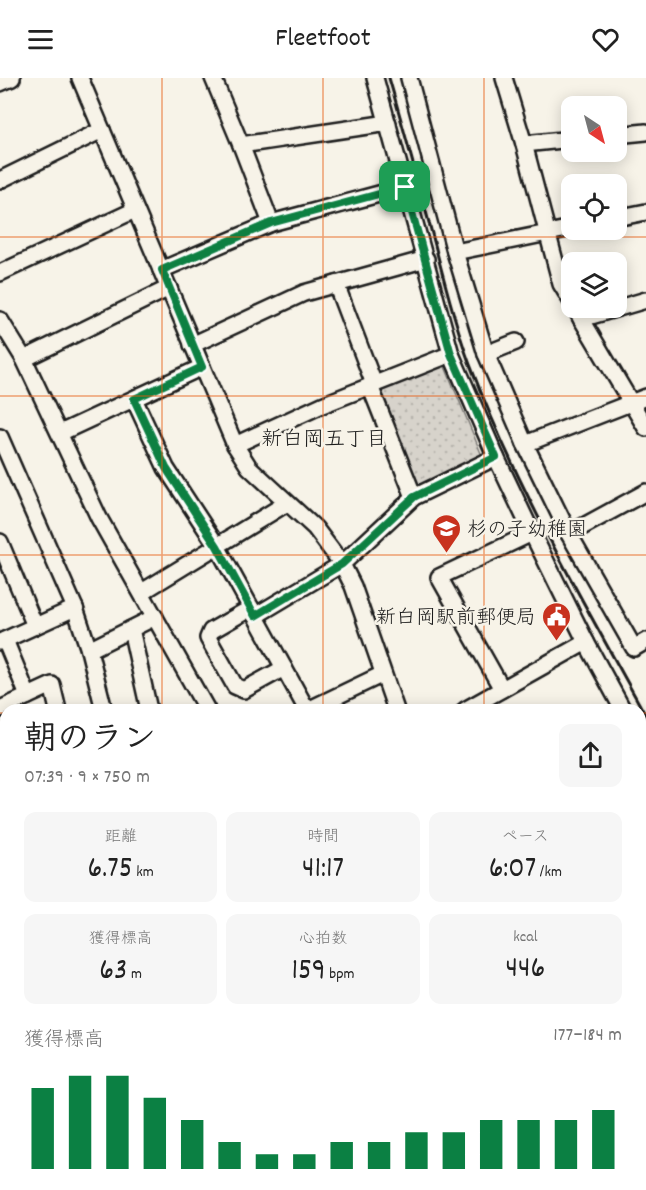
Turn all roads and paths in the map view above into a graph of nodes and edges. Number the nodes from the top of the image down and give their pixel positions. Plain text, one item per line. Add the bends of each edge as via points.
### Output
1 (12, 78) edge
2 (80, 78) edge
3 (213, 78) edge
4 (375, 78) edge
5 (409, 78) edge
6 (504, 78) edge
7 (0, 83) edge
8 (388, 123) junction
9 (102, 130) junction
10 (646, 132) edge
11 (627, 134) edge
12 (561, 140) edge
13 (524, 144) junction
14 (241, 145) junction
15 (0, 180) edge
16 (405, 187) junction
17 (135, 210) junction
18 (646, 212) edge
19 (627, 216) edge
20 (271, 223) junction
21 (561, 230) edge
22 (548, 233) junction
23 (455, 252) junction
24 (426, 260) junction
25 (162, 270) junction
26 (0, 273) edge
27 (336, 284) junction
28 (561, 284) edge
29 (169, 288) junction
30 (646, 300) edge
31 (627, 304) edge
32 (582, 318) edge
33 (0, 320) edge
34 (516, 342) dead end
35 (192, 345) junction
36 (451, 354) junction
37 (486, 354) junction
38 (24, 359) junction
39 (202, 367) junction
40 (372, 385) junction
41 (134, 399) junction
42 (639, 400) edge
43 (646, 428) edge
44 (60, 434) junction
45 (0, 437) edge
46 (525, 444) junction
47 (235, 445) junction
48 (496, 457) junction
49 (646, 492) edge
50 (414, 497) junction
51 (287, 503) junction
52 (532, 533) junction
53 (569, 534) junction
54 (0, 542) edge
55 (217, 546) junction
56 (342, 564) junction
57 (141, 592) junction
58 (75, 608) junction
59 (253, 612) junction
60 (154, 617) junction
61 (35, 626) junction
62 (131, 629) junction
63 (2, 641) edge
64 (646, 641) edge
65 (586, 642) junction
66 (89, 650) junction
67 (284, 668) junction
68 (383, 674) junction
69 (502, 689) junction
70 (28, 696) junction
71 (11, 704) edge
72 (57, 704) edge
73 (102, 704) edge
74 (148, 704) edge
75 (204, 704) edge
76 (305, 704) edge
77 (320, 704) edge
78 (394, 704) edge
79 (476, 704) edge
80 (620, 704) edge

1 - 7 street
2 - 9 street
3 - 14 street
4 - 8 street
5 - 23 street
6 - 13 street
8 - 14 street
8 - 16 street
9 - 15 street
9 - 17 street
10 - 11 street
12 - 13 street
13 - 22 street
14 - 20 street
16 - 20 street
16 - 24 street
17 - 25 street
17 - 26 street
18 - 19 street
20 - 25 street
21 - 22 street
22 - 23 street
22 - 28 street
23 - 37 street
24 - 27 street
24 - 36 street
25 - 29 street
27 - 35 street via 304,293
27 - 40 street
29 - 35 street
29 - 38 street
30 - 31 street
32 - 42 street
33 - 38 street
34 - 37 street
35 - 39 street
36 - 40 street
36 - 48 street
37 - 46 street
38 - 44 street
39 - 41 street
39 - 47 street
40 - 47 street
40 - 50 street
41 - 44 street
41 - 55 street via 166,468
42 - 43 street
42 - 46 street
44 - 57 street via 99,518
45 - 58 street
46 - 53 street
47 - 51 street via 249,467
48 - 50 street
48 - 52 street
49 - 53 street
50 - 56 street
51 - 55 street
51 - 56 street via 315,528
52 - 65 street
52 - 69 street via 439,577
53 - 64 street via 634,648
54 - 61 street
55 - 57 street
55 - 59 street
56 - 59 street
56 - 68 street
57 - 60 street
58 - 61 street
58 - 66 street
59 - 67 street
59 - 67 street via 211,631 208,638 235,686 244,690
60 - 62 street
60 - 75 street
61 - 63 street
62 - 66 street
62 - 74 street
63 - 70 street
65 - 69 street
65 - 80 street
66 - 73 street
67 - 76 street
68 - 77 street
68 - 78 street
69 - 79 street
70 - 71 street
70 - 72 street via 52,685

